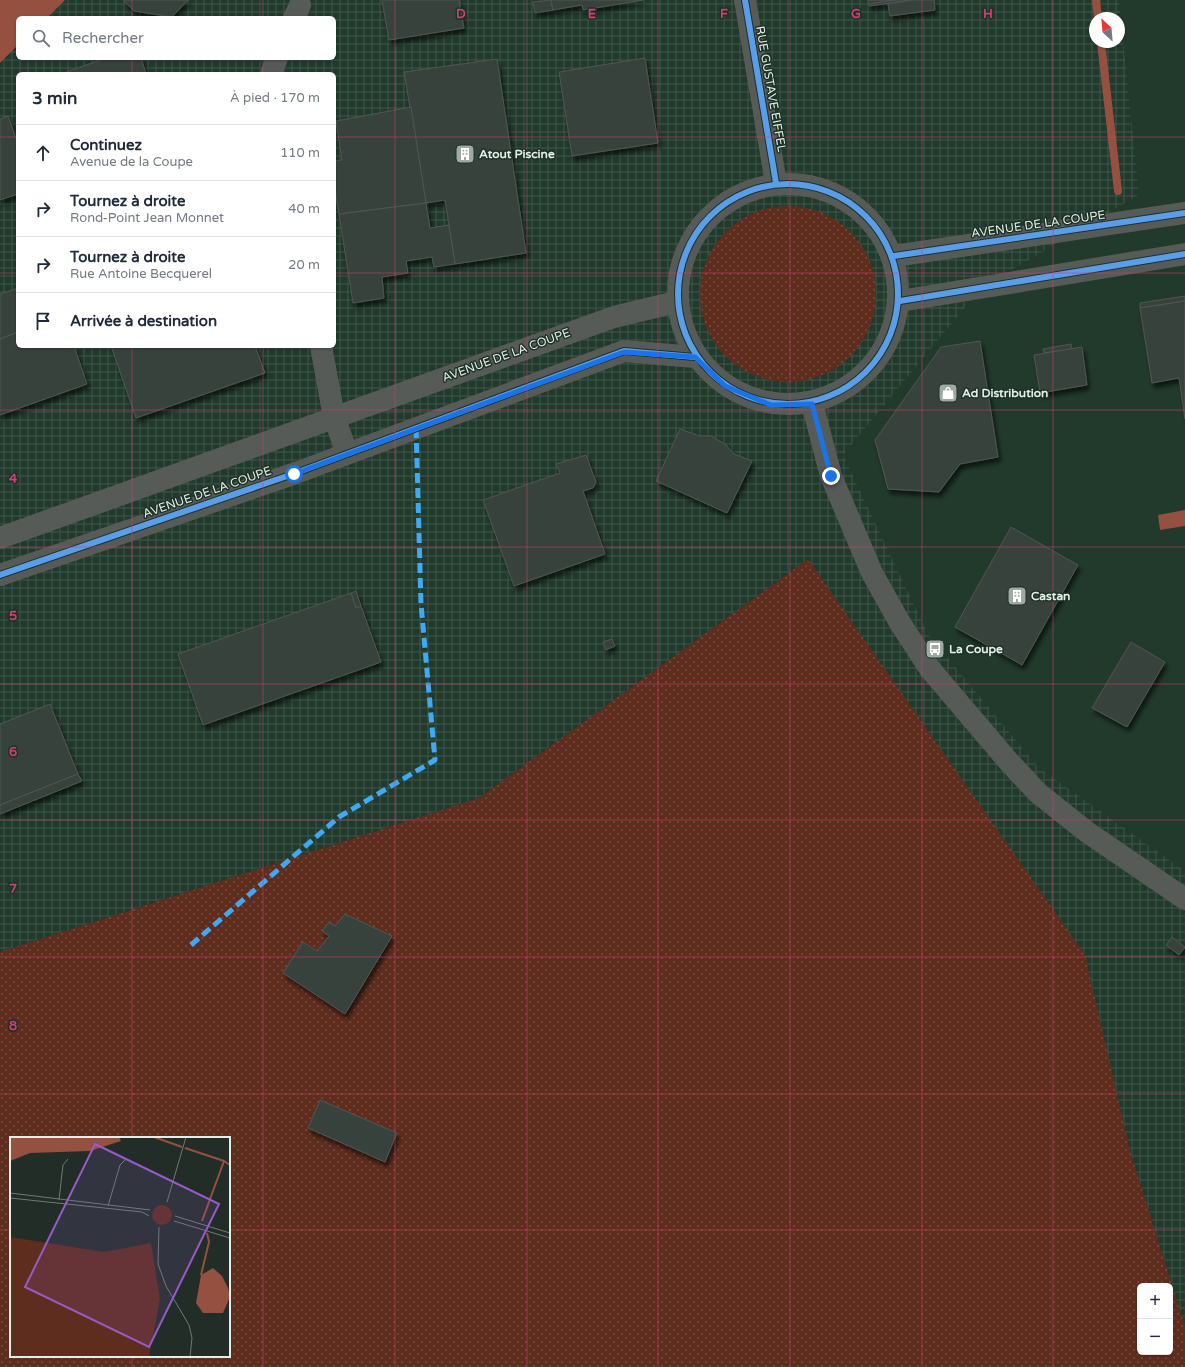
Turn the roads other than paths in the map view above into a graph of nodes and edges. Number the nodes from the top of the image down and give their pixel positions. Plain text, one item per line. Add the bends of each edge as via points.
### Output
1 (745, 0) edge
2 (275, 60) edge
3 (272, 72) edge
4 (776, 182) junction
5 (1185, 213) edge
6 (1185, 254) edge
7 (894, 256) junction
8 (900, 301) junction
9 (676, 302) junction
10 (321, 348) edge
11 (695, 357) junction
12 (812, 404) junction
13 (334, 417) junction
14 (347, 453) junction
15 (0, 538) edge
16 (0, 575) edge
17 (1185, 899) edge

1 - 4 street, RUE GUSTAVE EIFFEL
2 - 3 street
4 - 7 street via 811,184 840,194 874,221
4 - 9 street via 726,201 690,240 676,286
5 - 7 street, AVENUE DE LA COUPE
6 - 8 street
7 - 8 street
8 - 12 street via 877,363 847,389
9 - 11 street
9 - 13 street, AVENUE DE LA COUPE via 614,317
10 - 13 street
11 - 12 street via 725,386 771,405
11 - 14 street, AVENUE DE LA COUPE via 624,352
12 - 17 street via 831,476 872,573 900,623 939,682 1008,762 1038,792 1087,832
13 - 14 street
13 - 15 street, AVENUE DE LA COUPE
14 - 16 street, AVENUE DE LA COUPE via 294,474

